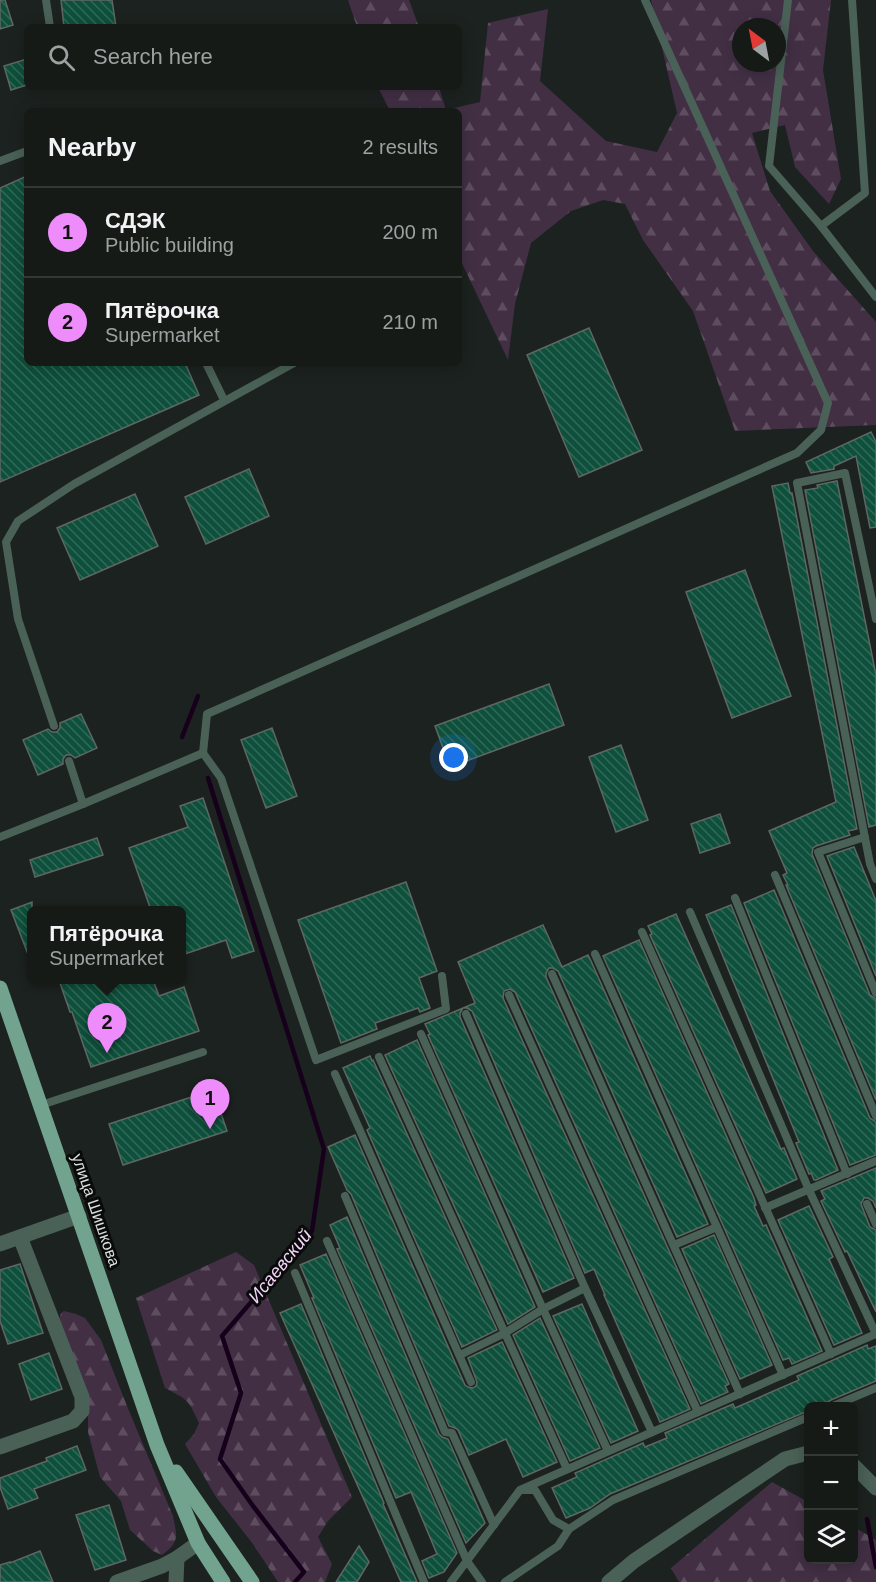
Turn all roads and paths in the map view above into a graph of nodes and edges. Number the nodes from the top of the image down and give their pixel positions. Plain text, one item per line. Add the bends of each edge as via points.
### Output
1 (46, 0) edge
2 (645, 0) edge
3 (788, 0) edge
4 (852, 0) edge
5 (50, 24) edge
6 (24, 152) edge
7 (0, 161) edge
8 (821, 226) junction
9 (876, 297) edge
10 (207, 366) edge
11 (288, 366) edge
12 (224, 400) junction
13 (876, 619) edge
14 (54, 726) dead end
15 (203, 753) junction
16 (69, 761) dead end
17 (83, 804) junction
18 (0, 837) edge
19 (866, 837) junction
20 (775, 875) dead end
21 (876, 879) edge
22 (735, 898) dead end
23 (690, 912) dead end
24 (642, 932) dead end
25 (595, 954) dead end
26 (552, 974) dead end
27 (442, 976) dead end
28 (0, 988) edge
29 (876, 993) edge
30 (509, 995) dead end
31 (4, 1012) edge
32 (466, 1014) dead end
33 (421, 1034) dead end
34 (203, 1052) dead end
35 (379, 1057) dead end
36 (335, 1074) dead end
37 (41, 1106) junction
38 (876, 1116) edge
39 (876, 1161) edge
40 (847, 1174) junction
41 (809, 1190) junction
42 (345, 1196) dead end
43 (867, 1204) dead end
44 (765, 1208) junction
45 (79, 1216) junction
46 (876, 1224) edge
47 (717, 1227) junction
48 (20, 1237) junction
49 (327, 1241) dead end
50 (0, 1244) edge
51 (674, 1245) junction
52 (295, 1273) dead end
53 (585, 1288) junction
54 (543, 1309) junction
55 (506, 1333) junction
56 (876, 1334) edge
57 (831, 1354) junction
58 (460, 1355) junction
59 (783, 1375) junction
60 (471, 1382) dead end
61 (876, 1388) edge
62 (740, 1394) junction
63 (844, 1402) edge
64 (698, 1412) junction
65 (804, 1419) edge
66 (652, 1432) junction
67 (157, 1444) junction
68 (0, 1447) edge
69 (608, 1451) junction
70 (804, 1454) edge
71 (567, 1469) junction
72 (858, 1470) edge
73 (876, 1488) edge
74 (520, 1490) junction
75 (494, 1525) junction
76 (569, 1529) junction
77 (198, 1543) junction
78 (177, 1558) junction
79 (466, 1561) junction
80 (117, 1582) edge
81 (176, 1582) edge
82 (223, 1582) edge
83 (252, 1582) edge
84 (424, 1582) edge
85 (451, 1582) edge
86 (482, 1582) edge
87 (505, 1582) edge
88 (609, 1582) edge

1 - 5 lane
2 - 15 lane via 828,404 821,430 796,453 207,714
3 - 8 lane via 769,166
4 - 8 lane via 864,193
6 - 7 lane
8 - 9 lane
10 - 12 lane
11 - 12 lane
12 - 14 lane via 74,483 18,521 6,542 18,619
13 - 19 lane via 845,472 797,483
15 - 17 lane
15 - 27 lane via 221,778 316,1060 446,1008
16 - 17 lane
17 - 18 lane
19 - 21 lane
19 - 29 lane via 818,852
20 - 38 lane
22 - 40 lane
23 - 41 lane
24 - 44 lane
25 - 47 lane
26 - 51 lane
28 - 31 main road, улица Шишкова
30 - 64 lane
31 - 37 main road, улица Шишкова
32 - 53 lane
33 - 54 lane
34 - 37 lane
35 - 55 lane
36 - 58 lane
37 - 45 main road, улица Шишкова
39 - 40 lane
40 - 41 lane
41 - 44 lane
41 - 56 lane
42 - 75 lane via 445,1432 452,1432
43 - 46 lane
44 - 57 lane
45 - 48 street
45 - 67 main road, улица Шишкова
47 - 51 lane
47 - 59 lane
48 - 50 street
48 - 68 street via 82,1398 82,1412 73,1420
49 - 79 lane
51 - 62 lane
52 - 84 lane
53 - 54 lane
53 - 66 lane
54 - 55 lane
54 - 69 lane
55 - 58 lane
55 - 71 lane
56 - 57 lane
57 - 59 lane
58 - 60 lane
59 - 62 lane
61 - 63 lane
62 - 64 lane
64 - 66 lane
65 - 76 lane via 613,1500
66 - 69 lane
67 - 77 main road, улица Шишкова
67 - 83 main road, улица Шишкова
69 - 71 lane
70 - 88 street via 785,1459
71 - 74 lane
72 - 73 street
74 - 75 lane
74 - 76 lane via 535,1490 553,1520
75 - 79 lane
76 - 87 lane via 558,1546
77 - 78 street
77 - 82 main road, улица Шишкова
78 - 80 street
78 - 81 street
79 - 85 lane
79 - 86 lane

